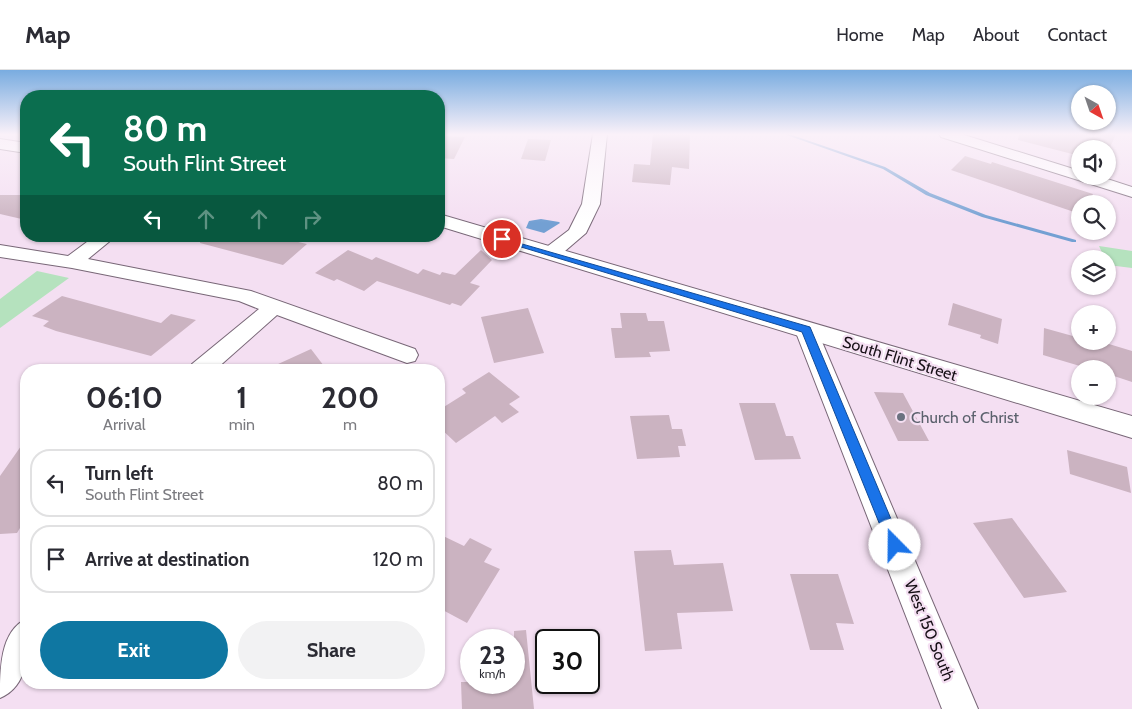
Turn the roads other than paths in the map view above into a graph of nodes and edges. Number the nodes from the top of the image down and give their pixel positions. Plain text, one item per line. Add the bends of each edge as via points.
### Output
1 (596, 164) edge
2 (1041, 164) edge
3 (1071, 173) edge
4 (1109, 185) edge
5 (1132, 192) edge
6 (445, 222) edge
7 (99, 242) edge
8 (0, 251) edge
9 (551, 253) junction
10 (72, 262) junction
11 (274, 307) junction
12 (806, 330) junction
13 (407, 355) dead end
14 (207, 364) edge
15 (1132, 427) edge
16 (20, 646) edge
17 (0, 682) edge
18 (960, 709) edge

1 - 9 street via 591,204 577,233
2 - 3 street
4 - 5 street
6 - 9 main road, South Flint Street
7 - 10 street
8 - 10 street
9 - 12 main road, South Flint Street
10 - 11 street via 244,296
11 - 13 street
11 - 14 street
12 - 15 main road, South Flint Street
12 - 18 street, West 150 South
16 - 17 street

